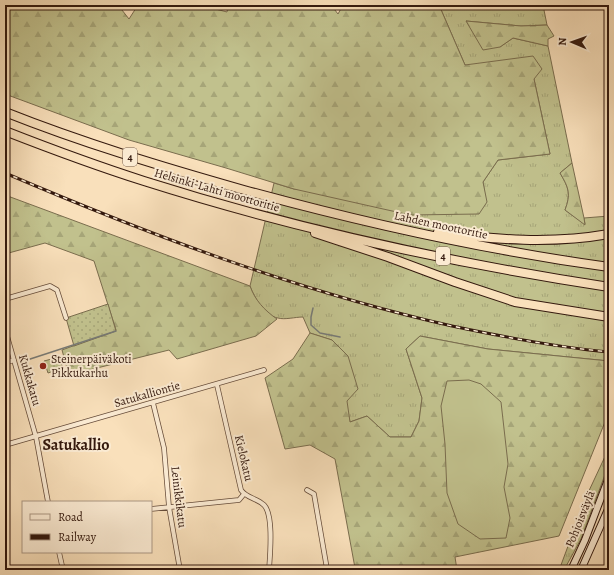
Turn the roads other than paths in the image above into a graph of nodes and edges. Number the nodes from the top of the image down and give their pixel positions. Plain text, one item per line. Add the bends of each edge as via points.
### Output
1 (5, 112) edge
2 (5, 131) edge
3 (282, 200) joint
4 (287, 222) junction
5 (376, 223) junction
6 (609, 234) edge
7 (609, 267) edge
8 (609, 286) edge
9 (5, 299) edge
10 (609, 317) edge
11 (66, 318) dead end
12 (5, 329) edge
13 (14, 360) junction
14 (5, 363) edge
15 (264, 370) dead end
16 (217, 385) junction
17 (153, 403) junction
18 (36, 436) junction
19 (5, 445) edge
20 (609, 476) edge
21 (307, 490) dead end
22 (244, 494) junction
23 (48, 501) edge
24 (169, 507) junction
25 (609, 507) edge
26 (152, 509) edge
27 (59, 553) edge
28 (63, 570) edge
29 (180, 570) edge
30 (270, 570) edge
31 (322, 570) edge
32 (571, 570) edge
33 (581, 570) edge

1 - 3 highway, Helsinki-Lahti moottoritie / 4 via 150,164
2 - 4 highway, Helsinki-Lahti moottoritie / 4 via 145,181
3 - 5 highway, Lahden moottoritie / 4
4 - 8 highway, 4 via 398,247
4 - 10 highway via 515,302
5 - 6 highway via 511,240 547,240
5 - 7 highway, Lahden moottoritie / 4 via 490,247
9 - 11 street via 50,286 57,290
12 - 13 street, Kukkakatu
13 - 14 street
13 - 18 street, Kukkakatu
15 - 16 street, Satukalliontie
16 - 17 street, Satukalliontie
16 - 22 street, Kielokatu
17 - 18 street, Satukalliontie
17 - 24 street, Leinikkikatu via 164,448
18 - 19 street, Satukalliontie
18 - 23 street, Kukkakatu
20 - 32 main road, Pohjoisväylä
21 - 31 street via 314,494 327,570
22 - 24 street via 239,500
22 - 30 street, Kielokatu via 261,501 268,512
24 - 26 street
24 - 29 street, Leinikkikatu
25 - 33 main road, Pohjoisväylä
27 - 28 street

